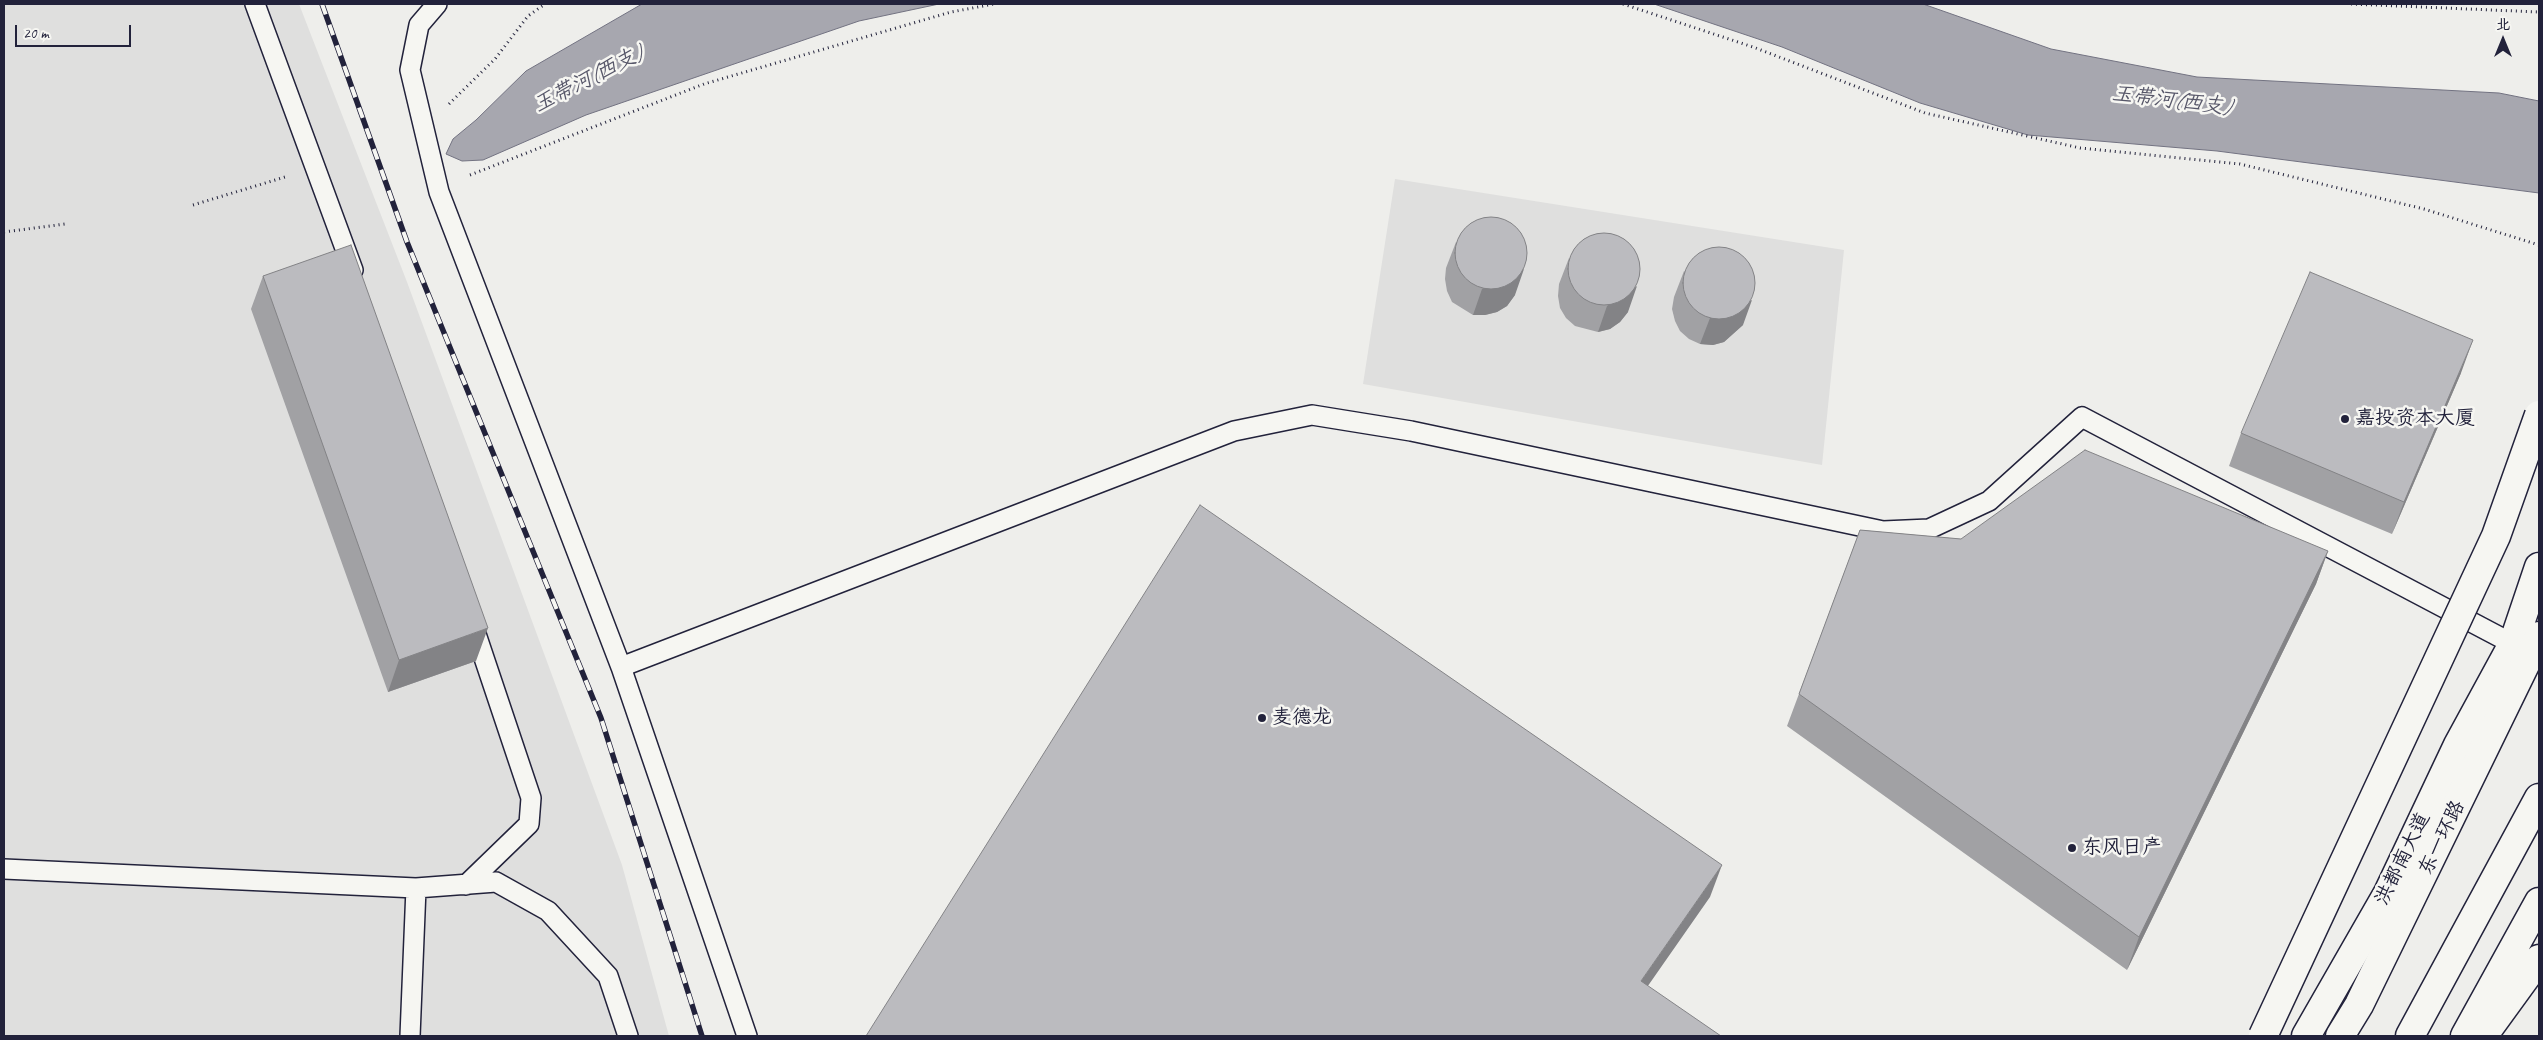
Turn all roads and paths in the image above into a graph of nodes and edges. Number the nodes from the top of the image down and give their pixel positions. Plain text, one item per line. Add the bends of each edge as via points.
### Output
1 (255, 4) edge
2 (437, 4) edge
3 (545, 4) edge
4 (994, 4) edge
5 (1623, 4) edge
6 (2351, 4) edge
7 (2539, 12) edge
8 (445, 108) dead end
9 (470, 176) dead end
10 (285, 177) dead end
11 (192, 205) dead end
12 (65, 224) dead end
13 (4, 232) edge
14 (2539, 245) edge
15 (360, 291) edge
16 (2539, 415) edge
17 (2539, 568) edge
18 (468, 610) edge
19 (2539, 636) edge
20 (2513, 644) junction
21 (621, 666) junction
22 (2539, 798) edge
23 (4, 869) edge
24 (466, 884) junction
25 (416, 888) junction
26 (2539, 902) edge
27 (2539, 959) edge
28 (410, 1036) edge
29 (628, 1036) edge
30 (747, 1036) edge
31 (2263, 1036) edge
32 (2306, 1036) edge
33 (2340, 1036) edge
34 (2410, 1036) edge
35 (2465, 1036) edge
36 (2483, 1036) edge

1 - 15 lane
2 - 21 lane via 419,26 410,70 438,192
3 - 8 path via 528,16 495,59
4 - 9 path via 951,12 704,84
5 - 14 path via 1753,47 1925,113 2080,148 2240,164 2424,210
6 - 7 path
10 - 11 path
12 - 13 path
16 - 31 main road, bridge via 2496,536
17 - 20 main road, 洪都南大道
18 - 24 lane via 531,798 529,824
19 - 33 main road, 东一环路 via 2364,996
20 - 21 lane via 2082,417 1989,500 1929,529 1883,531 1411,431 1312,415 1234,431
20 - 32 main road, 洪都南大道 via 2458,745 2388,894
21 - 30 lane
22 - 34 main road
23 - 25 lane
24 - 25 lane
24 - 29 lane via 496,882 548,911 608,976
25 - 28 lane
26 - 35 main road
27 - 36 main road

